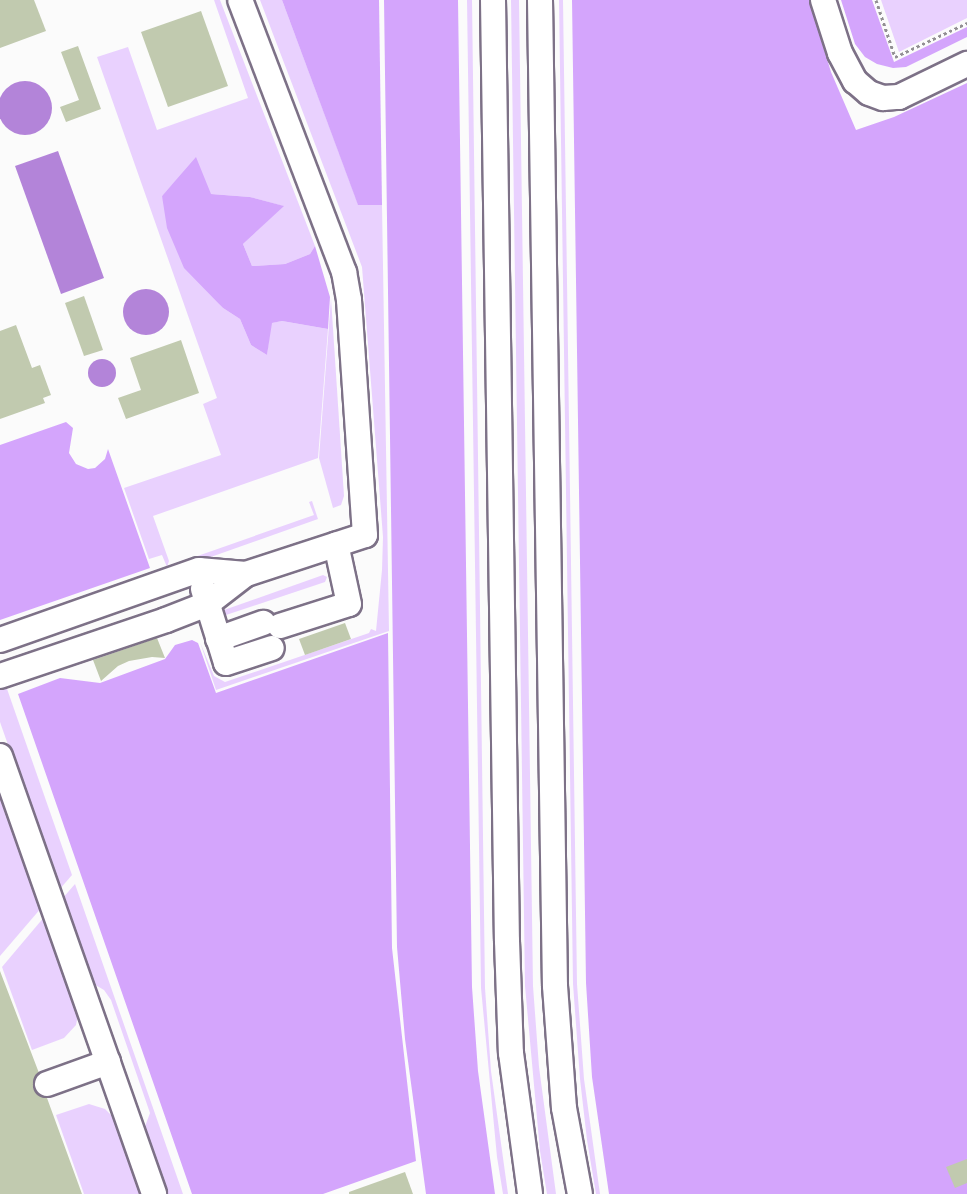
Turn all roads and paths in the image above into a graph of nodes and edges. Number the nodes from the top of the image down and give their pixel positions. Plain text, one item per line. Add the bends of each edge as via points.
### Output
1 (240, 0) edge
2 (493, 0) edge
3 (540, 0) edge
4 (823, 0) edge
5 (876, 0) edge
6 (967, 23) edge
7 (967, 64) edge
8 (336, 544) junction
9 (200, 570) junction
10 (246, 574) junction
11 (207, 604) junction
12 (0, 640) edge
13 (0, 676) edge
14 (0, 756) edge
15 (108, 1062) junction
16 (47, 1084) dead end
17 (154, 1194) edge
18 (530, 1194) edge
19 (580, 1194) edge

1 - 8 street via 340,256 347,284 364,535
2 - 18 street via 507,941 511,1053
3 - 19 street via 555,986 564,1108
4 - 7 street via 840,52 855,81 869,93 898,97
5 - 6 path via 895,57
8 - 10 street
8 - 11 street via 349,603 272,632 227,664
9 - 10 street
9 - 11 street
9 - 12 street
10 - 11 street
11 - 13 street
14 - 15 street
15 - 16 street
15 - 17 street

